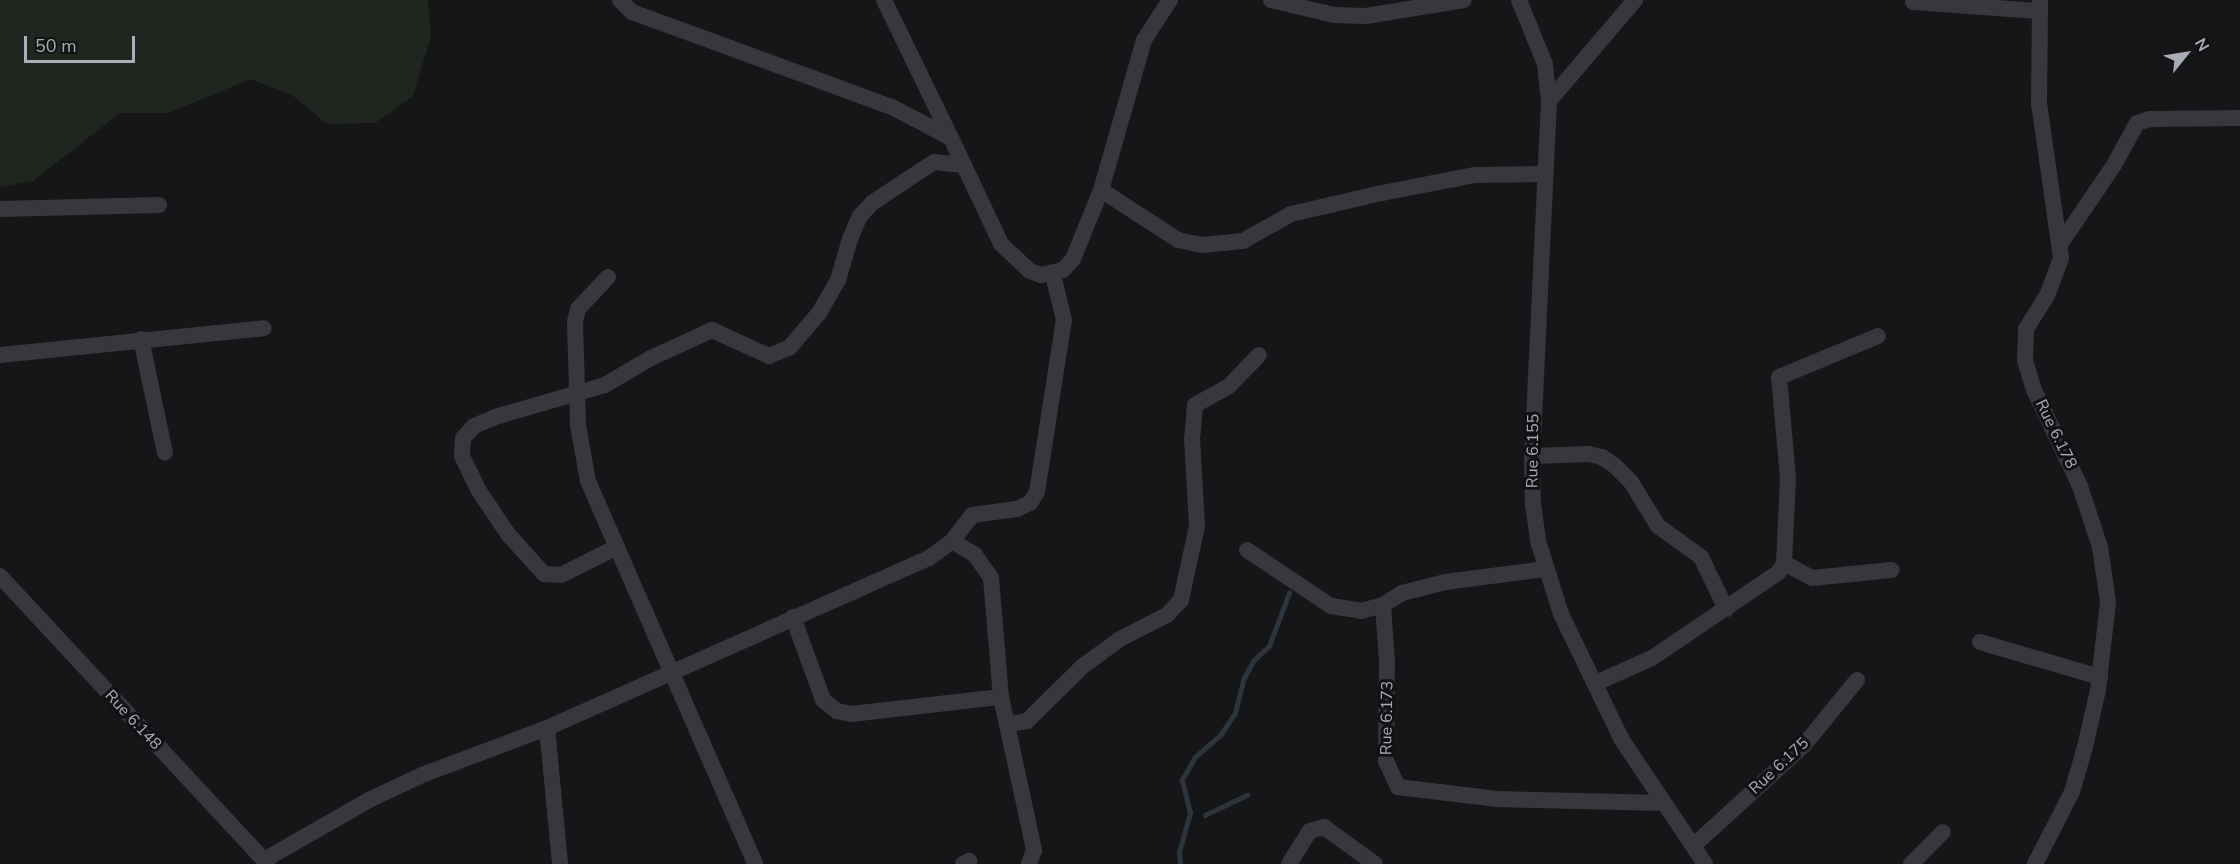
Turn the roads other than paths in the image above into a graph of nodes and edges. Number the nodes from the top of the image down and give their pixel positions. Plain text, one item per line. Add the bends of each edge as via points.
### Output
1 (620, 0) edge
2 (884, 0) edge
3 (1170, 0) edge
4 (1271, 0) edge
5 (1464, 0) edge
6 (1519, 0) edge
7 (1635, 0) edge
8 (1913, 3) dead end
9 (2040, 5) edge
10 (1549, 101) junction
11 (2240, 118) edge
12 (951, 138) junction
13 (964, 165) junction
14 (1544, 174) junction
15 (1101, 190) junction
16 (159, 205) dead end
17 (0, 209) edge
18 (2061, 243) junction
19 (1053, 274) junction
20 (608, 277) dead end
21 (264, 328) dead end
22 (1878, 336) dead end
23 (141, 339) junction
24 (0, 355) edge
25 (1259, 355) dead end
26 (576, 395) junction
27 (165, 453) dead end
28 (1532, 456) junction
29 (952, 541) junction
30 (615, 548) junction
31 (1247, 550) dead end
32 (1784, 563) junction
33 (1545, 568) junction
34 (1892, 570) dead end
35 (3, 584) edge
36 (1383, 605) junction
37 (1726, 609) junction
38 (793, 617) junction
39 (1980, 642) dead end
40 (673, 669) junction
41 (2100, 677) junction
42 (1857, 680) dead end
43 (1596, 683) junction
44 (1001, 697) junction
45 (1009, 724) junction
46 (547, 728) junction
47 (1664, 803) junction
48 (1943, 832) dead end
49 (1693, 846) junction
50 (266, 862) edge
51 (560, 864) edge
52 (755, 864) edge
53 (1029, 864) edge
54 (1289, 864) edge
55 (1375, 864) edge
56 (1705, 864) edge
57 (1911, 864) edge
58 (2035, 864) edge

1 - 12 street via 632,12 892,107
2 - 12 street
3 - 15 street via 1144,40
4 - 5 street via 1334,15 1366,16
6 - 10 street, Rue 6.155 via 1545,64
7 - 10 street
8 - 9 street
9 - 18 street, Rue 6.178 via 2043,154
10 - 14 street, Rue 6.155
11 - 18 street via 2150,119 2137,123
12 - 13 street
13 - 19 street via 1001,244 1030,271
13 - 26 street via 933,162 872,203 860,216 838,280 819,313 790,347 769,356 712,330 605,385
14 - 15 street via 1475,175 1382,193 1291,214 1243,241 1202,245 1178,240
14 - 28 street, Rue 6.155
15 - 19 street via 1073,260
16 - 17 street
18 - 41 street, Rue 6.178 via 2057,274 2026,329 2024,342 2034,390 2071,462 2107,576
19 - 29 street via 1064,320 1037,492 1030,503 1017,509 972,515
20 - 26 street via 578,309
21 - 23 street
22 - 32 street via 1779,376 1788,478
23 - 24 street
23 - 27 street
25 - 45 street via 1229,386 1195,405 1192,440 1197,525 1181,600 1167,615 1120,639 1083,666 1034,716
26 - 30 street via 588,482
26 - 30 street via 474,426 463,438 462,456 479,491 508,534 544,574 561,575
28 - 33 street, Rue 6.155 via 1533,504
28 - 37 street via 1589,454 1614,465 1631,482 1658,526 1701,557
29 - 38 street via 929,558
29 - 44 street via 975,555 991,578
30 - 40 street
31 - 36 street via 1331,606 1361,611
32 - 34 street via 1812,578
32 - 37 street via 1769,581
33 - 36 street via 1445,582 1402,593
33 - 43 street, Rue 6.155 via 1561,614
35 - 50 street, Rue 6.148
36 - 47 street, Rue 6.173 via 1386,762 1398,787 1497,799
37 - 43 street via 1652,658
38 - 40 street
38 - 44 street via 823,700 837,711 862,713
39 - 41 street
40 - 46 street
40 - 52 street
41 - 58 street, Rue 6.178 via 2072,792
42 - 49 street, Rue 6.175 via 1804,745
43 - 47 street, Rue 6.155 via 1622,740
44 - 45 street
45 - 53 street via 1034,850
46 - 50 street via 412,780
46 - 51 street
47 - 49 street, Rue 6.155
48 - 57 street
49 - 56 street, Rue 6.155
54 - 55 street via 1310,831 1324,827

